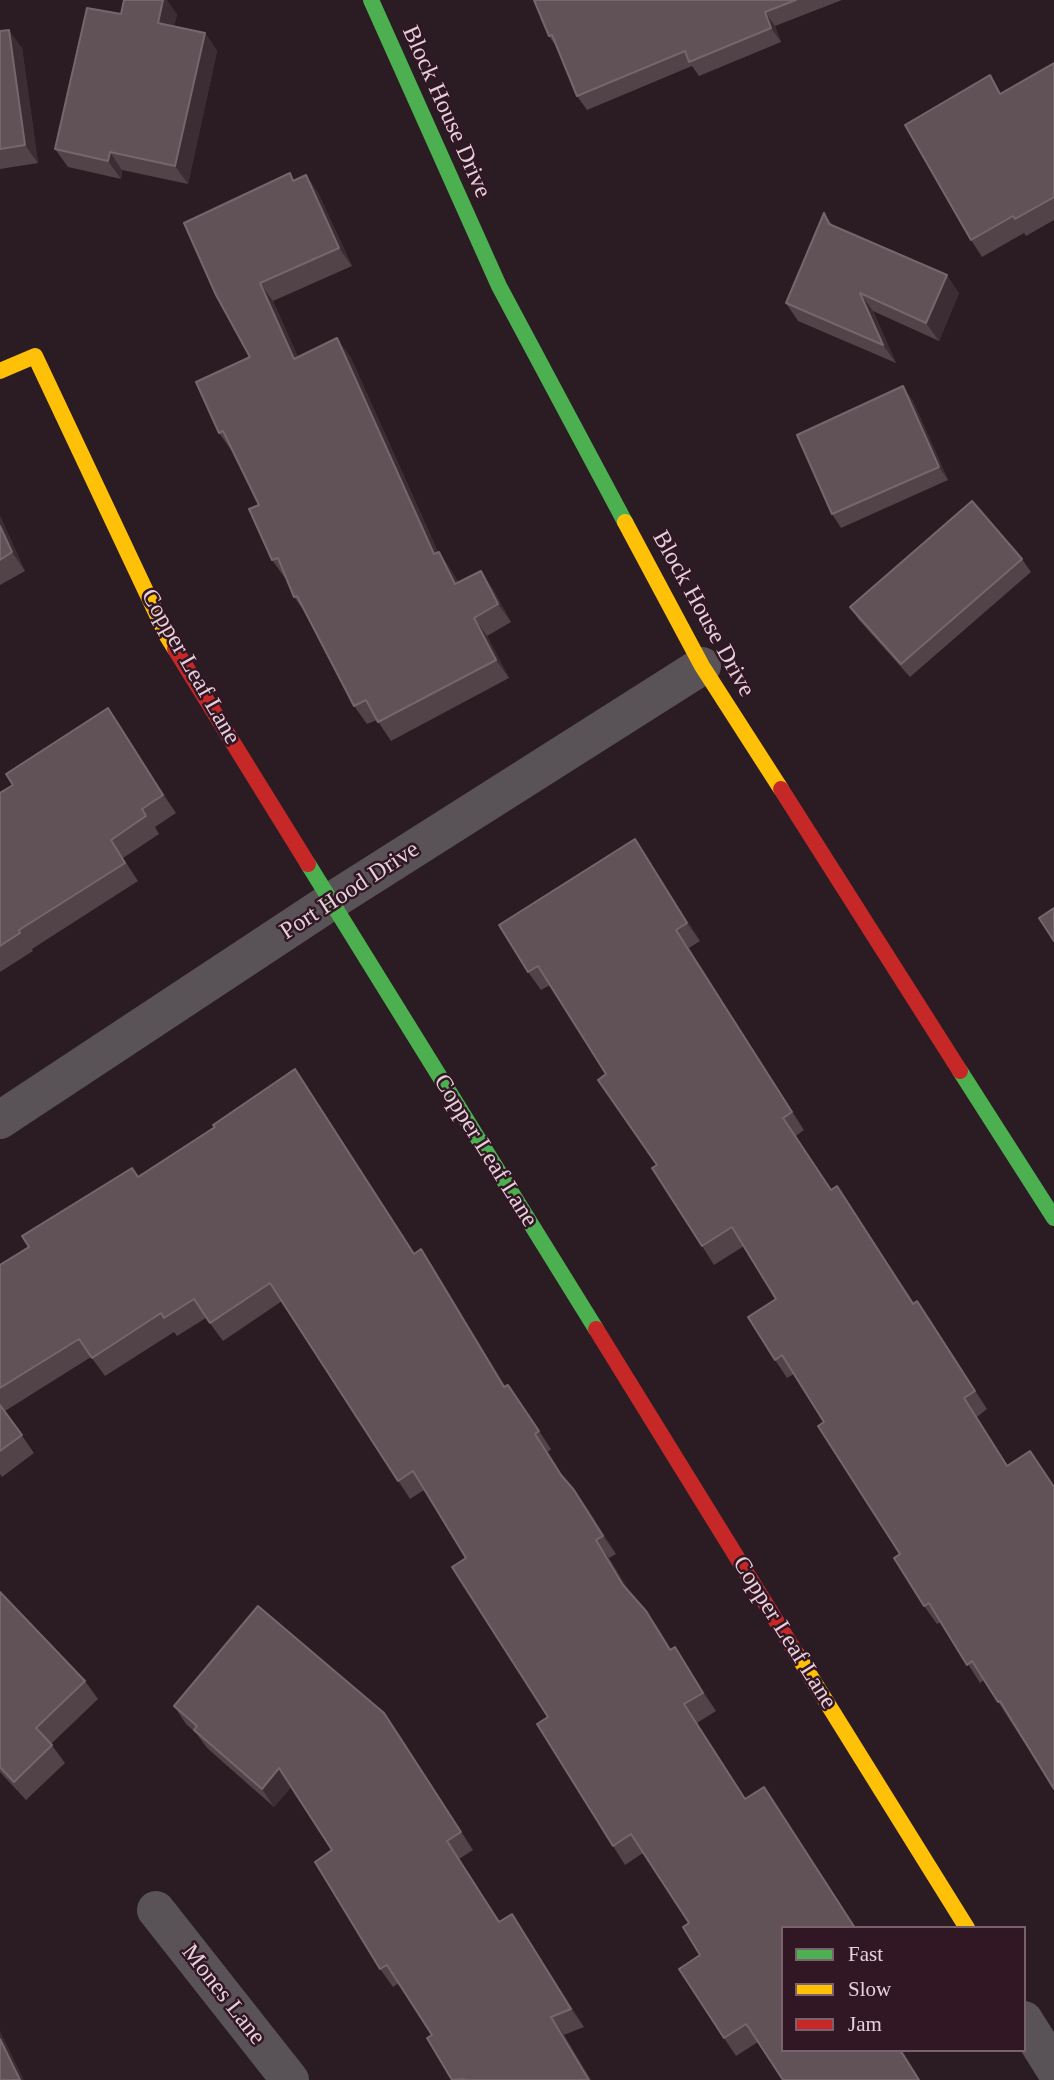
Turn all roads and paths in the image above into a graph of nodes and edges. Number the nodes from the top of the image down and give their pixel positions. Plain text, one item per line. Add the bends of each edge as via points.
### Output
1 (371, 0) edge
2 (0, 371) edge
3 (702, 666) junction
4 (330, 902) junction
5 (0, 1120) edge
6 (1054, 1219) edge
7 (156, 1910) dead end
8 (966, 1926) edge
9 (1026, 2023) edge
10 (1054, 2068) edge
11 (290, 2080) edge

1 - 3 street, Block House Drive via 499,286
2 - 4 street, Copper Leaf Lane via 35,356 166,636
3 - 4 street, Port Hood Drive
3 - 6 street, Block House Drive
4 - 5 street, Port Hood Drive
4 - 8 street, Copper Leaf Lane
7 - 11 street, Mones Lane
9 - 10 street

